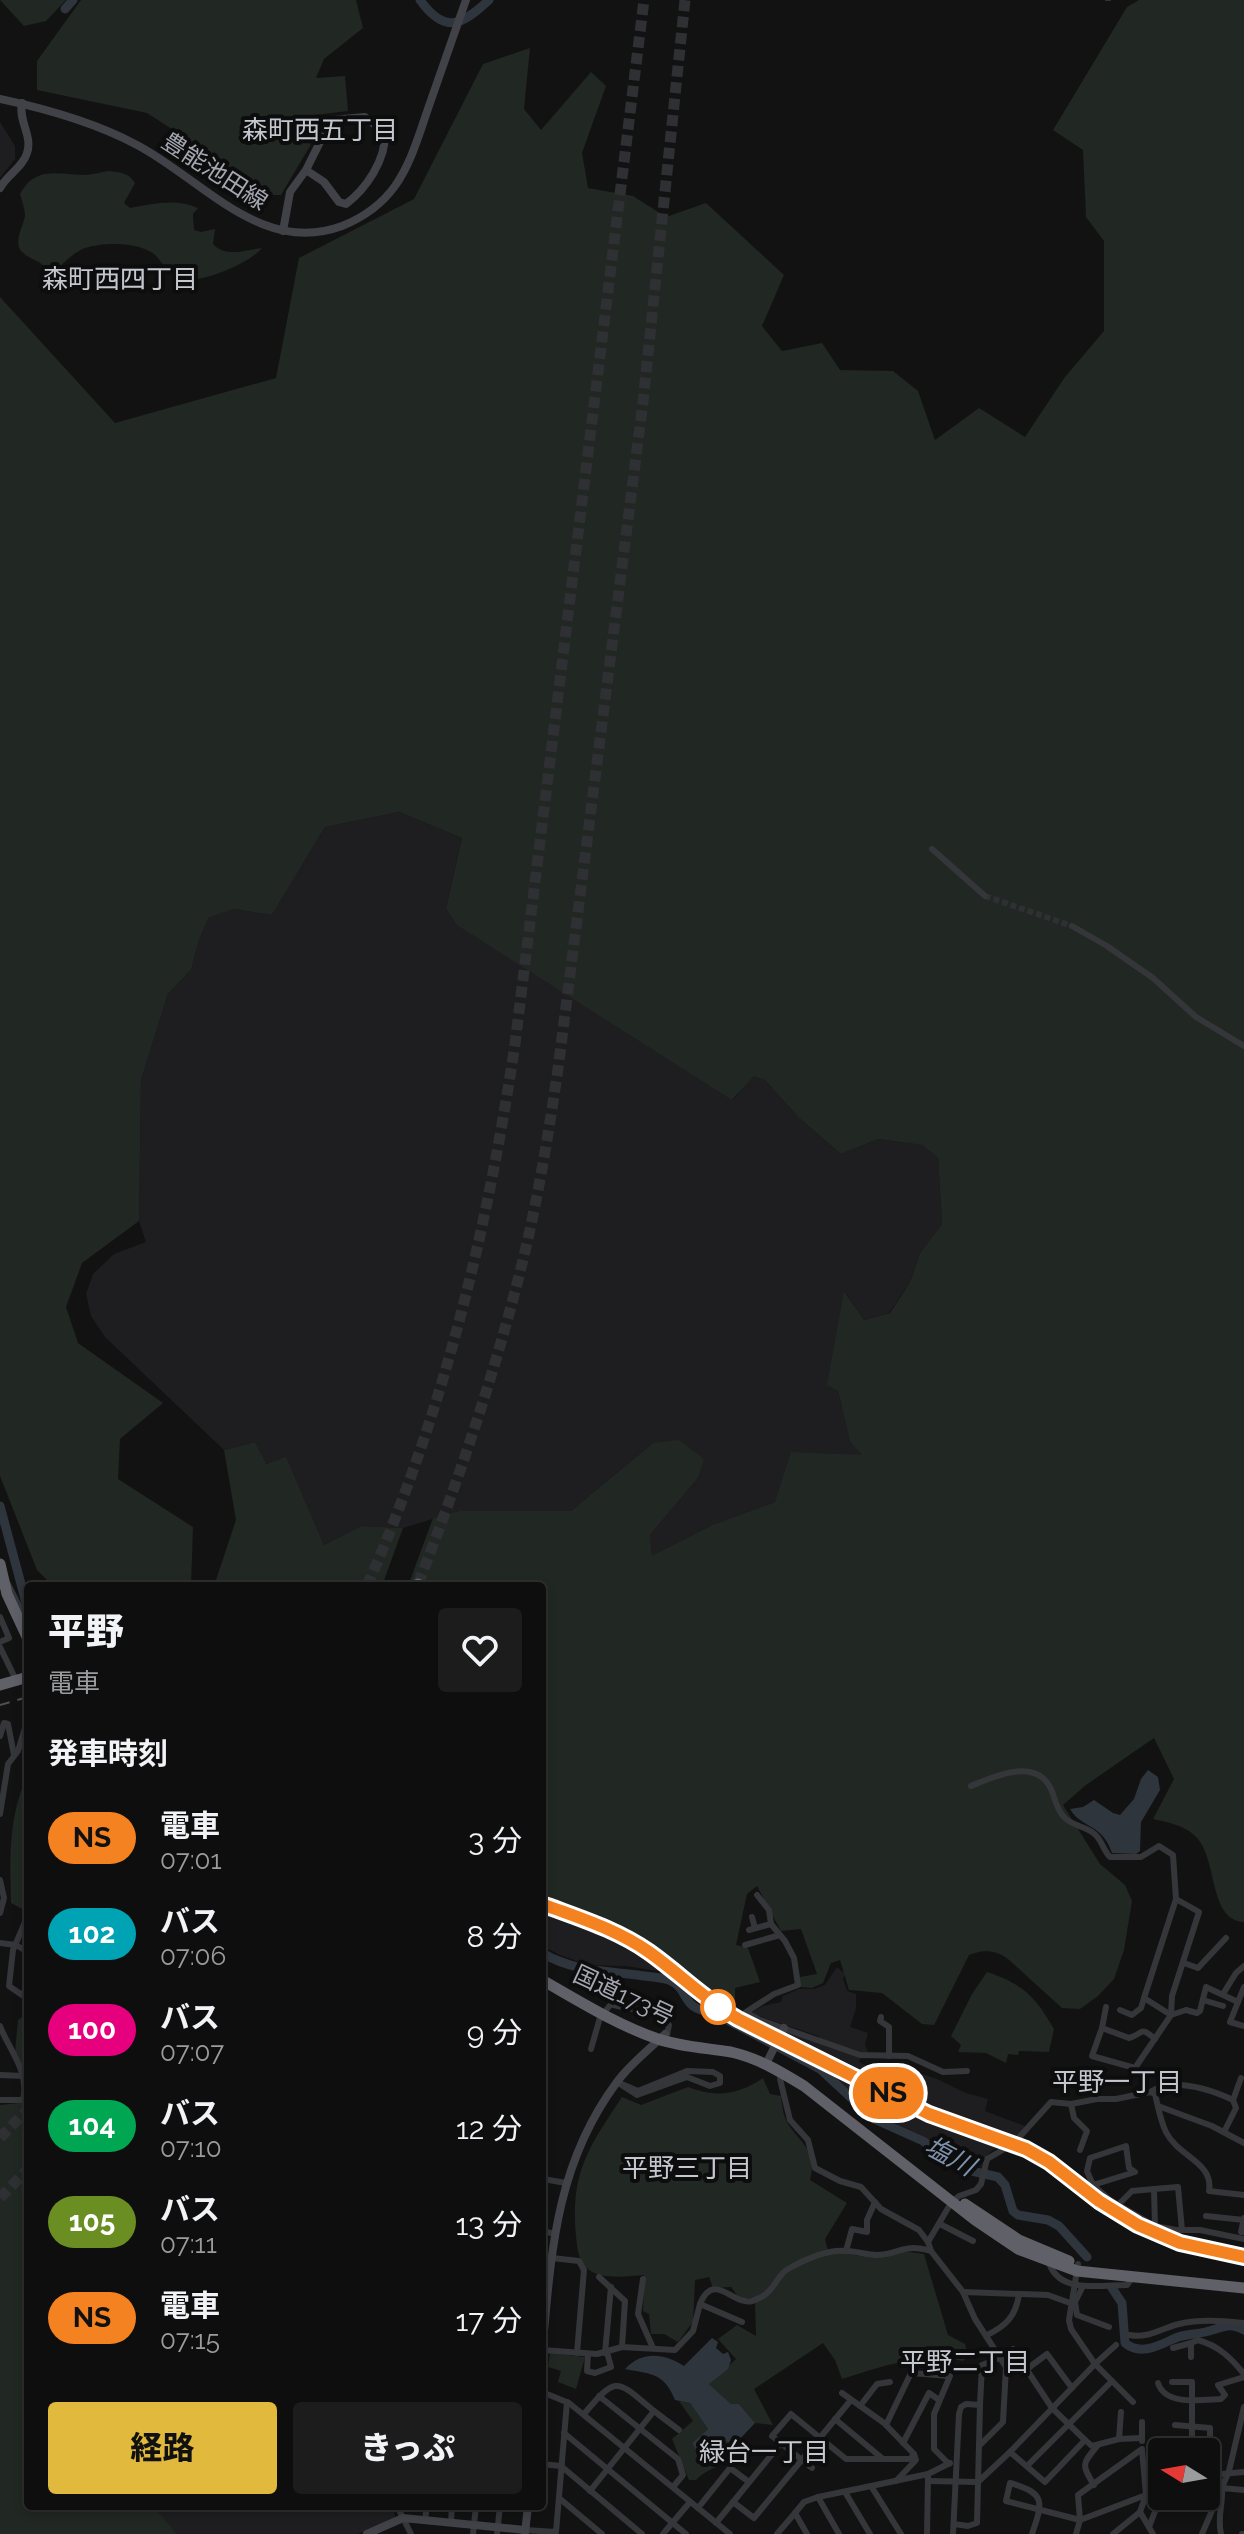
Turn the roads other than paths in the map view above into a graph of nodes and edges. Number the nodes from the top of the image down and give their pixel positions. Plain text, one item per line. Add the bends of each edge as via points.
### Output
1 (466, 0) edge
2 (0, 99) edge
3 (22, 103) junction
4 (306, 170) junction
5 (0, 188) edge
6 (283, 231) junction
7 (932, 849) dead end
8 (985, 896) tunnel mouth
9 (1072, 926) tunnel mouth
10 (1244, 1046) edge
11 (0, 1564) edge
12 (0, 1617) edge
13 (24, 1625) edge
14 (24, 1633) edge
15 (9, 1638) junction
16 (0, 1645) edge
17 (24, 1680) edge
18 (0, 1687) edge
19 (24, 1731) edge
20 (0, 1736) edge
21 (14, 1755) junction
22 (971, 1786) dead end
23 (0, 1814) edge
24 (0, 1880) edge
25 (757, 1895) dead end
26 (1176, 1899) junction
27 (0, 1913) edge
28 (752, 1917) dead end
29 (771, 1924) junction
30 (24, 1931) edge
31 (780, 1935) junction
32 (1226, 1938) dead end
33 (0, 1943) edge
34 (16, 1945) junction
35 (745, 1945) dead end
36 (24, 1950) edge
37 (1184, 1963) junction
38 (1244, 1966) edge
39 (546, 1979) edge
40 (1244, 1987) edge
41 (24, 1992) edge
42 (1223, 1994) junction
43 (1144, 1998) junction
44 (1203, 2000) junction
45 (1238, 2002) junction
46 (1223, 2006) dead end
47 (1106, 2007) dead end
48 (604, 2010) junction
49 (1120, 2010) dead end
50 (1171, 2015) junction
51 (881, 2017) dead end
52 (0, 2026) edge
53 (1244, 2026) edge
54 (784, 2028) junction
55 (1102, 2028) junction
56 (664, 2036) junction
57 (1155, 2039) junction
58 (591, 2049) dead end
59 (889, 2056) junction
60 (769, 2058) junction
61 (1135, 2068) junction
62 (784, 2071) junction
63 (967, 2071) dead end
64 (0, 2075) edge
65 (24, 2076) junction
66 (1241, 2078) dead end
67 (617, 2082) junction
68 (1148, 2092) junction
69 (0, 2100) edge
70 (1233, 2100) junction
71 (1071, 2104) junction
72 (1158, 2106) junction
73 (1224, 2132) junction
74 (1244, 2143) edge
75 (1009, 2148) junction
76 (1080, 2150) dead end
77 (1055, 2172) dead end
78 (546, 2180) edge
79 (566, 2183) junction
80 (1093, 2185) junction
81 (1154, 2189) junction
82 (1244, 2195) edge
83 (954, 2200) junction
84 (875, 2202) junction
85 (1118, 2205) junction
86 (1206, 2216) dead end
87 (1244, 2218) edge
88 (940, 2224) junction
89 (1155, 2226) junction
90 (1182, 2230) junction
91 (546, 2232) edge
92 (1244, 2232) edge
93 (556, 2234) junction
94 (1244, 2239) edge
95 (973, 2241) dead end
96 (928, 2242) junction
97 (846, 2251) junction
98 (931, 2251) junction
99 (552, 2258) junction
100 (1048, 2258) junction
101 (1077, 2267) junction
102 (1134, 2275) junction
103 (599, 2277) dead end
104 (643, 2279) dead end
105 (1244, 2282) edge
106 (1074, 2286) junction
107 (1083, 2286) junction
108 (611, 2287) junction
109 (1244, 2288) edge
110 (963, 2292) junction
111 (1019, 2294) junction
112 (546, 2301) edge
113 (1070, 2303) junction
114 (700, 2304) junction
115 (742, 2322) dead end
116 (1244, 2323) edge
117 (1109, 2327) dead end
118 (987, 2335) junction
119 (1130, 2335) dead end
120 (1191, 2343) junction
121 (1116, 2345) dead end
122 (622, 2347) junction
123 (653, 2348) junction
124 (1173, 2348) dead end
125 (546, 2352) edge
126 (606, 2352) junction
127 (577, 2353) junction
128 (588, 2354) junction
129 (1002, 2357) junction
130 (1191, 2357) dead end
131 (1095, 2364) junction
132 (1027, 2369) junction
133 (1244, 2376) edge
134 (1112, 2381) junction
135 (890, 2382) dead end
136 (1172, 2382) dead end
137 (1158, 2383) dead end
138 (1072, 2388) junction
139 (842, 2393) dead end
140 (546, 2394) edge
141 (599, 2396) junction
142 (851, 2400) junction
143 (939, 2400) junction
144 (1193, 2400) junction
145 (567, 2402) junction
146 (1133, 2402) dead end
147 (980, 2405) junction
148 (860, 2406) junction
149 (1244, 2407) edge
150 (1053, 2408) junction
151 (654, 2411) junction
152 (1121, 2412) dead end
153 (584, 2414) junction
154 (835, 2419) junction
155 (1142, 2422) dead end
156 (1069, 2424) junction
157 (886, 2425) junction
158 (1175, 2425) dead end
159 (1193, 2427) junction
160 (640, 2429) junction
161 (679, 2430) dead end
162 (564, 2433) junction
163 (820, 2438) junction
164 (1141, 2438) junction
165 (1193, 2438) edge
166 (1210, 2438) edge
167 (1119, 2439) junction
168 (1085, 2440) junction
169 (781, 2443) junction
170 (903, 2443) junction
171 (1098, 2445) junction
172 (979, 2446) junction
173 (624, 2448) junction
174 (1142, 2449) junction
175 (1010, 2452) junction
176 (914, 2454) junction
177 (883, 2459) junction
178 (802, 2460) junction
179 (957, 2460) junction
180 (546, 2464) edge
181 (949, 2464) junction
182 (561, 2466) junction
183 (1027, 2466) junction
184 (812, 2468) dead end
185 (607, 2469) junction
186 (1229, 2471) junction
187 (1244, 2472) edge
188 (1220, 2473) edge
189 (928, 2477) junction
190 (896, 2481) junction
191 (955, 2481) junction
192 (749, 2482) junction
193 (978, 2482) junction
194 (1094, 2485) junction
195 (871, 2486) junction
196 (673, 2487) junction
197 (1222, 2488) junction
198 (1244, 2490) edge
199 (590, 2491) junction
200 (845, 2492) junction
201 (1146, 2495) junction
202 (818, 2497) junction
203 (559, 2498) junction
204 (690, 2502) junction
205 (733, 2502) junction
206 (698, 2508) junction
207 (399, 2510) edge
208 (404, 2510) edge
209 (426, 2510) edge
210 (452, 2510) edge
211 (500, 2510) edge
212 (528, 2510) edge
213 (1039, 2510) junction
214 (1156, 2510) edge
215 (1140, 2512) junction
216 (795, 2513) junction
217 (403, 2518) junction
218 (425, 2519) junction
219 (1080, 2520) junction
220 (451, 2522) junction
221 (672, 2523) junction
222 (716, 2523) junction
223 (954, 2524) junction
224 (474, 2529) edge
225 (497, 2530) edge
226 (968, 2530) edge
227 (1151, 2531) edge
228 (525, 2532) edge
229 (556, 2533) edge
230 (367, 2534) edge
231 (411, 2534) edge
232 (602, 2534) edge
233 (642, 2534) edge
234 (663, 2534) edge
235 (686, 2534) edge
236 (730, 2534) edge
237 (777, 2534) edge
238 (807, 2534) edge
239 (839, 2534) edge
240 (870, 2534) edge
241 (901, 2534) edge
242 (927, 2534) edge
243 (953, 2534) edge
244 (1032, 2534) edge
245 (1076, 2534) edge
246 (1113, 2534) edge
247 (1202, 2534) edge
248 (1221, 2534) edge

1 - 6 street, 豊能池田線 via 414,151 386,197 365,214 331,229
2 - 3 street, 豊能池田線
3 - 5 street via 27,154
3 - 6 street, 豊能池田線 via 136,144 251,220
4 - 4 street via 333,119 365,117 385,133 376,167 346,204
4 - 6 street via 290,192
7 - 8 street
9 - 10 street
11 - 13 highway
12 - 15 street
14 - 15 street
15 - 16 street
16 - 17 street
17 - 18 highway
19 - 21 street
20 - 21 street via 8,1724
21 - 23 street
22 - 26 street via 994,1776 1034,1772 1051,1788 1064,1819 1093,1832 1110,1857 1141,1857 1159,1846 1173,1855
24 - 27 street
25 - 29 street via 769,1910
26 - 37 street via 1199,1912
26 - 43 street
28 - 29 street via 752,1929
29 - 31 street
30 - 34 street
31 - 35 street
31 - 54 street via 794,1958 798,1985 746,2012
32 - 37 street via 1198,1968
33 - 34 street
34 - 36 street
34 - 41 street via 9,1986
37 - 50 street
38 - 42 street
39 - 48 highway, 国道173号
40 - 45 street
42 - 44 street via 1206,1987
42 - 45 street
43 - 49 street via 1132,2015
43 - 50 street
44 - 46 street
44 - 50 street via 1197,2013
45 - 53 street via 1230,2022
47 - 55 street
48 - 56 highway, 国道173号
48 - 56 street via 611,2004 658,2014 669,2025
48 - 58 street
50 - 57 street
51 - 59 street via 889,2027
52 - 65 street
54 - 59 street via 860,2055
54 - 60 street
55 - 57 street via 1129,2038 1146,2031
55 - 61 street via 1092,2056
56 - 60 highway, 国道173号
56 - 67 street
57 - 61 street
59 - 63 street via 916,2058 943,2072
60 - 62 highway, 国道173号
61 - 68 street via 1145,2074
62 - 83 highway, 国道173号
62 - 84 street via 780,2079 790,2120 808,2140 815,2168 861,2187
64 - 65 street
65 - 69 street via 23,2100
66 - 70 street
67 - 67 street via 638,2091 687,2071 720,2076 716,2086 687,2077 637,2095
67 - 79 street via 592,2119
68 - 70 street via 1166,2085 1200,2088
68 - 71 street
68 - 72 street via 1155,2094
70 - 73 street via 1236,2108
71 - 75 street via 1051,2102
71 - 76 street via 1074,2118 1087,2131
72 - 73 street
72 - 82 street via 1166,2134 1207,2170 1209,2191
73 - 74 street
75 - 77 street
75 - 83 street via 987,2159 976,2190
78 - 79 street
79 - 93 street
80 - 80 street via 1087,2171 1090,2158 1126,2146 1129,2168 1135,2172
80 - 85 street
81 - 85 street via 1132,2191
81 - 89 street
81 - 90 street via 1178,2187
83 - 88 street
83 - 100 highway, 国道173号 via 1018,2249
84 - 96 street via 919,2230
84 - 97 street via 867,2232 852,2229
85 - 89 street
86 - 87 street
87 - 92 street
88 - 95 street
88 - 96 street
89 - 90 street
90 - 94 street
91 - 93 street
93 - 99 street
96 - 98 street
97 - 98 street
97 - 114 street via 785,2271 776,2285 753,2300 738,2300 717,2289 703,2296
98 - 110 street
99 - 112 street
99 - 127 street via 579,2261 584,2270
100 - 101 highway, 国道173号
100 - 106 street via 1052,2270
101 - 102 highway, 国道173号
101 - 106 street
102 - 105 highway, 国道173号
102 - 107 street via 1127,2285
102 - 109 highway, 国道173号
103 - 108 street
104 - 123 street via 638,2314
106 - 107 street
106 - 113 street
107 - 117 street via 1075,2302 1077,2315
108 - 122 street via 625,2301
108 - 126 street
110 - 111 street
110 - 118 street
111 - 113 street via 1048,2295
111 - 118 street via 1010,2321
113 - 131 street via 1071,2329
114 - 115 street
114 - 123 street via 693,2331 681,2346 669,2351
116 - 119 street via 1197,2321 1140,2337
118 - 129 street
120 - 124 street
120 - 130 street
120 - 133 street via 1209,2343 1230,2356
121 - 131 street
122 - 123 street
122 - 126 street
125 - 127 street
126 - 128 street
126 - 128 street via 611,2367 595,2373 585,2367
127 - 128 street
129 - 132 street via 1013,2349
129 - 147 street via 982,2365
129 - 172 street via 1003,2422
131 - 134 street
131 - 138 street
132 - 138 street via 1047,2354
132 - 150 street
133 - 144 street via 1218,2385 1225,2395 1221,2399
134 - 146 street
134 - 156 street
135 - 148 street via 877,2384
136 - 144 street via 1192,2382
137 - 144 street via 1168,2397
138 - 150 street
139 - 142 street
140 - 145 street
141 - 151 street via 614,2385 625,2386
141 - 153 street
141 - 160 street
142 - 148 street
142 - 154 street
143 - 157 street via 950,2376 911,2373
143 - 170 street via 929,2393
143 - 181 street via 934,2449
144 - 159 street
145 - 153 street
145 - 162 street
147 - 172 street
147 - 179 street via 961,2407
148 - 157 street
149 - 186 street
150 - 156 street
150 - 175 street
151 - 160 street
151 - 161 street
152 - 167 street
153 - 173 street
154 - 163 street
154 - 177 street
155 - 164 street
156 - 168 street
156 - 183 street
157 - 170 street
158 - 159 street
159 - 165 street
159 - 166 street via 1210,2428
160 - 173 street
160 - 196 street via 678,2459 683,2475
162 - 182 street
162 - 185 street
163 - 169 street via 791,2414 772,2436
163 - 177 street via 846,2459
163 - 178 street
164 - 167 street
164 - 174 street
167 - 171 street
168 - 171 street
168 - 183 street via 1045,2482
169 - 178 street
169 - 192 street
170 - 176 street
171 - 194 street via 1084,2463
172 - 193 street
173 - 185 street
173 - 196 street
174 - 194 street
174 - 201 street
175 - 183 street
175 - 193 street
176 - 177 street via 910,2459
176 - 190 street via 916,2460
178 - 184 street
178 - 205 street via 754,2518
179 - 181 street
179 - 191 street
180 - 182 street
181 - 189 street
182 - 199 street
182 - 203 street
185 - 199 street
185 - 221 street
186 - 187 street
186 - 188 street
186 - 197 street
189 - 190 street
189 - 191 street
189 - 242 street
190 - 195 street
191 - 193 street
191 - 223 street
192 - 205 street
192 - 206 street via 730,2468
193 - 226 street via 977,2523
194 - 219 street via 1078,2495
195 - 200 street
195 - 241 street
196 - 204 street
197 - 198 street
197 - 247 street
197 - 248 street
199 - 233 street
200 - 202 street
200 - 240 street
201 - 215 street
201 - 219 street
202 - 216 street
202 - 239 street
203 - 229 street
203 - 232 street
204 - 206 street
204 - 221 street
205 - 222 street
206 - 222 street
207 - 217 street
208 - 217 street
209 - 218 street
210 - 220 street
211 - 225 street
212 - 228 street
213 - 213 street via 1036,2493 1010,2483 1006,2501
213 - 219 street
213 - 244 street
214 - 227 street
215 - 227 street
215 - 246 street
216 - 237 street
216 - 238 street
217 - 218 street
217 - 230 street
217 - 231 street
218 - 220 street
219 - 245 street
220 - 224 street
221 - 234 street
221 - 235 street
222 - 236 street
223 - 226 street
223 - 243 street
224 - 225 street
225 - 228 street
228 - 229 street

